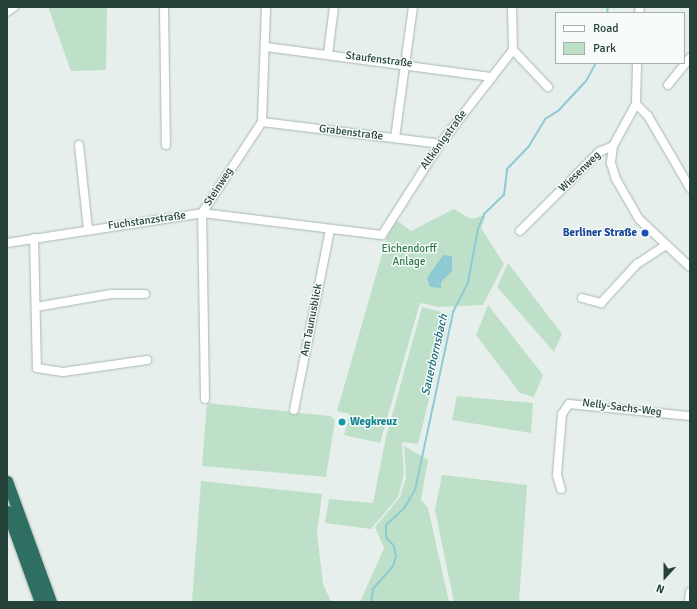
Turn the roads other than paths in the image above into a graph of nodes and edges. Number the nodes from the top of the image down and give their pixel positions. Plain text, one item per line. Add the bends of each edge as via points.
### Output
1 (14, 7) edge
2 (164, 7) edge
3 (266, 7) edge
4 (334, 7) edge
5 (413, 7) edge
6 (512, 7) edge
7 (7, 12) edge
8 (266, 46) junction
9 (513, 50) junction
10 (328, 54) junction
11 (690, 58) edge
12 (405, 63) junction
13 (637, 64) edge
14 (492, 77) junction
15 (668, 85) dead end
16 (548, 87) dead end
17 (636, 104) junction
18 (262, 122) junction
19 (395, 138) junction
20 (440, 144) junction
21 (79, 145) dead end
22 (166, 145) dead end
23 (613, 146) junction
24 (690, 188) edge
25 (202, 213) junction
26 (88, 229) junction
27 (330, 230) junction
28 (520, 231) dead end
29 (382, 235) joint
30 (34, 238) junction
31 (7, 243) edge
32 (666, 245) junction
33 (690, 267) edge
34 (145, 294) dead end
35 (582, 298) dead end
36 (36, 307) junction
37 (147, 360) dead end
38 (205, 399) dead end
39 (294, 410) dead end
40 (690, 416) edge
41 (7, 481) edge
42 (561, 489) dead end
43 (7, 511) edge
44 (690, 592) edge
45 (40, 602) edge
46 (51, 602) edge
47 (689, 602) edge

1 - 7 street
2 - 22 street
3 - 8 street
4 - 10 street
5 - 12 street
6 - 9 street
8 - 10 street, Staufenstraße
8 - 18 street
9 - 14 street, Altkönigstraße
9 - 16 street
10 - 12 street, Staufenstraße
11 - 15 street
12 - 14 street, Staufenstraße
12 - 19 street
13 - 17 street, Wiesenweg
14 - 20 street, Altkönigstraße
17 - 23 street, Wiesenweg
17 - 24 street via 648,116
18 - 19 street, Grabenstraße
18 - 25 street, Steinweg
19 - 20 street, Grabenstraße
20 - 29 street, Altkönigstraße
21 - 26 street
23 - 28 street, Wiesenweg via 599,152
23 - 32 street via 612,163 623,197 639,219
25 - 26 street, Fuchstanzstraße
25 - 27 street, Fuchstanzstraße
25 - 38 street, Steinweg
26 - 30 street, Fuchstanzstraße
27 - 29 street, Fuchstanzstraße
27 - 39 street, Am Taunusblick
30 - 31 street, Fuchstanzstraße
30 - 36 street
32 - 33 street
32 - 35 street via 637,264 601,303
34 - 36 street via 111,294
36 - 37 street via 35,364 39,369 81,371
40 - 42 street, Nelly-Sachs-Weg via 569,404 562,414 557,475
41 - 46 highway
43 - 45 highway
44 - 47 street

